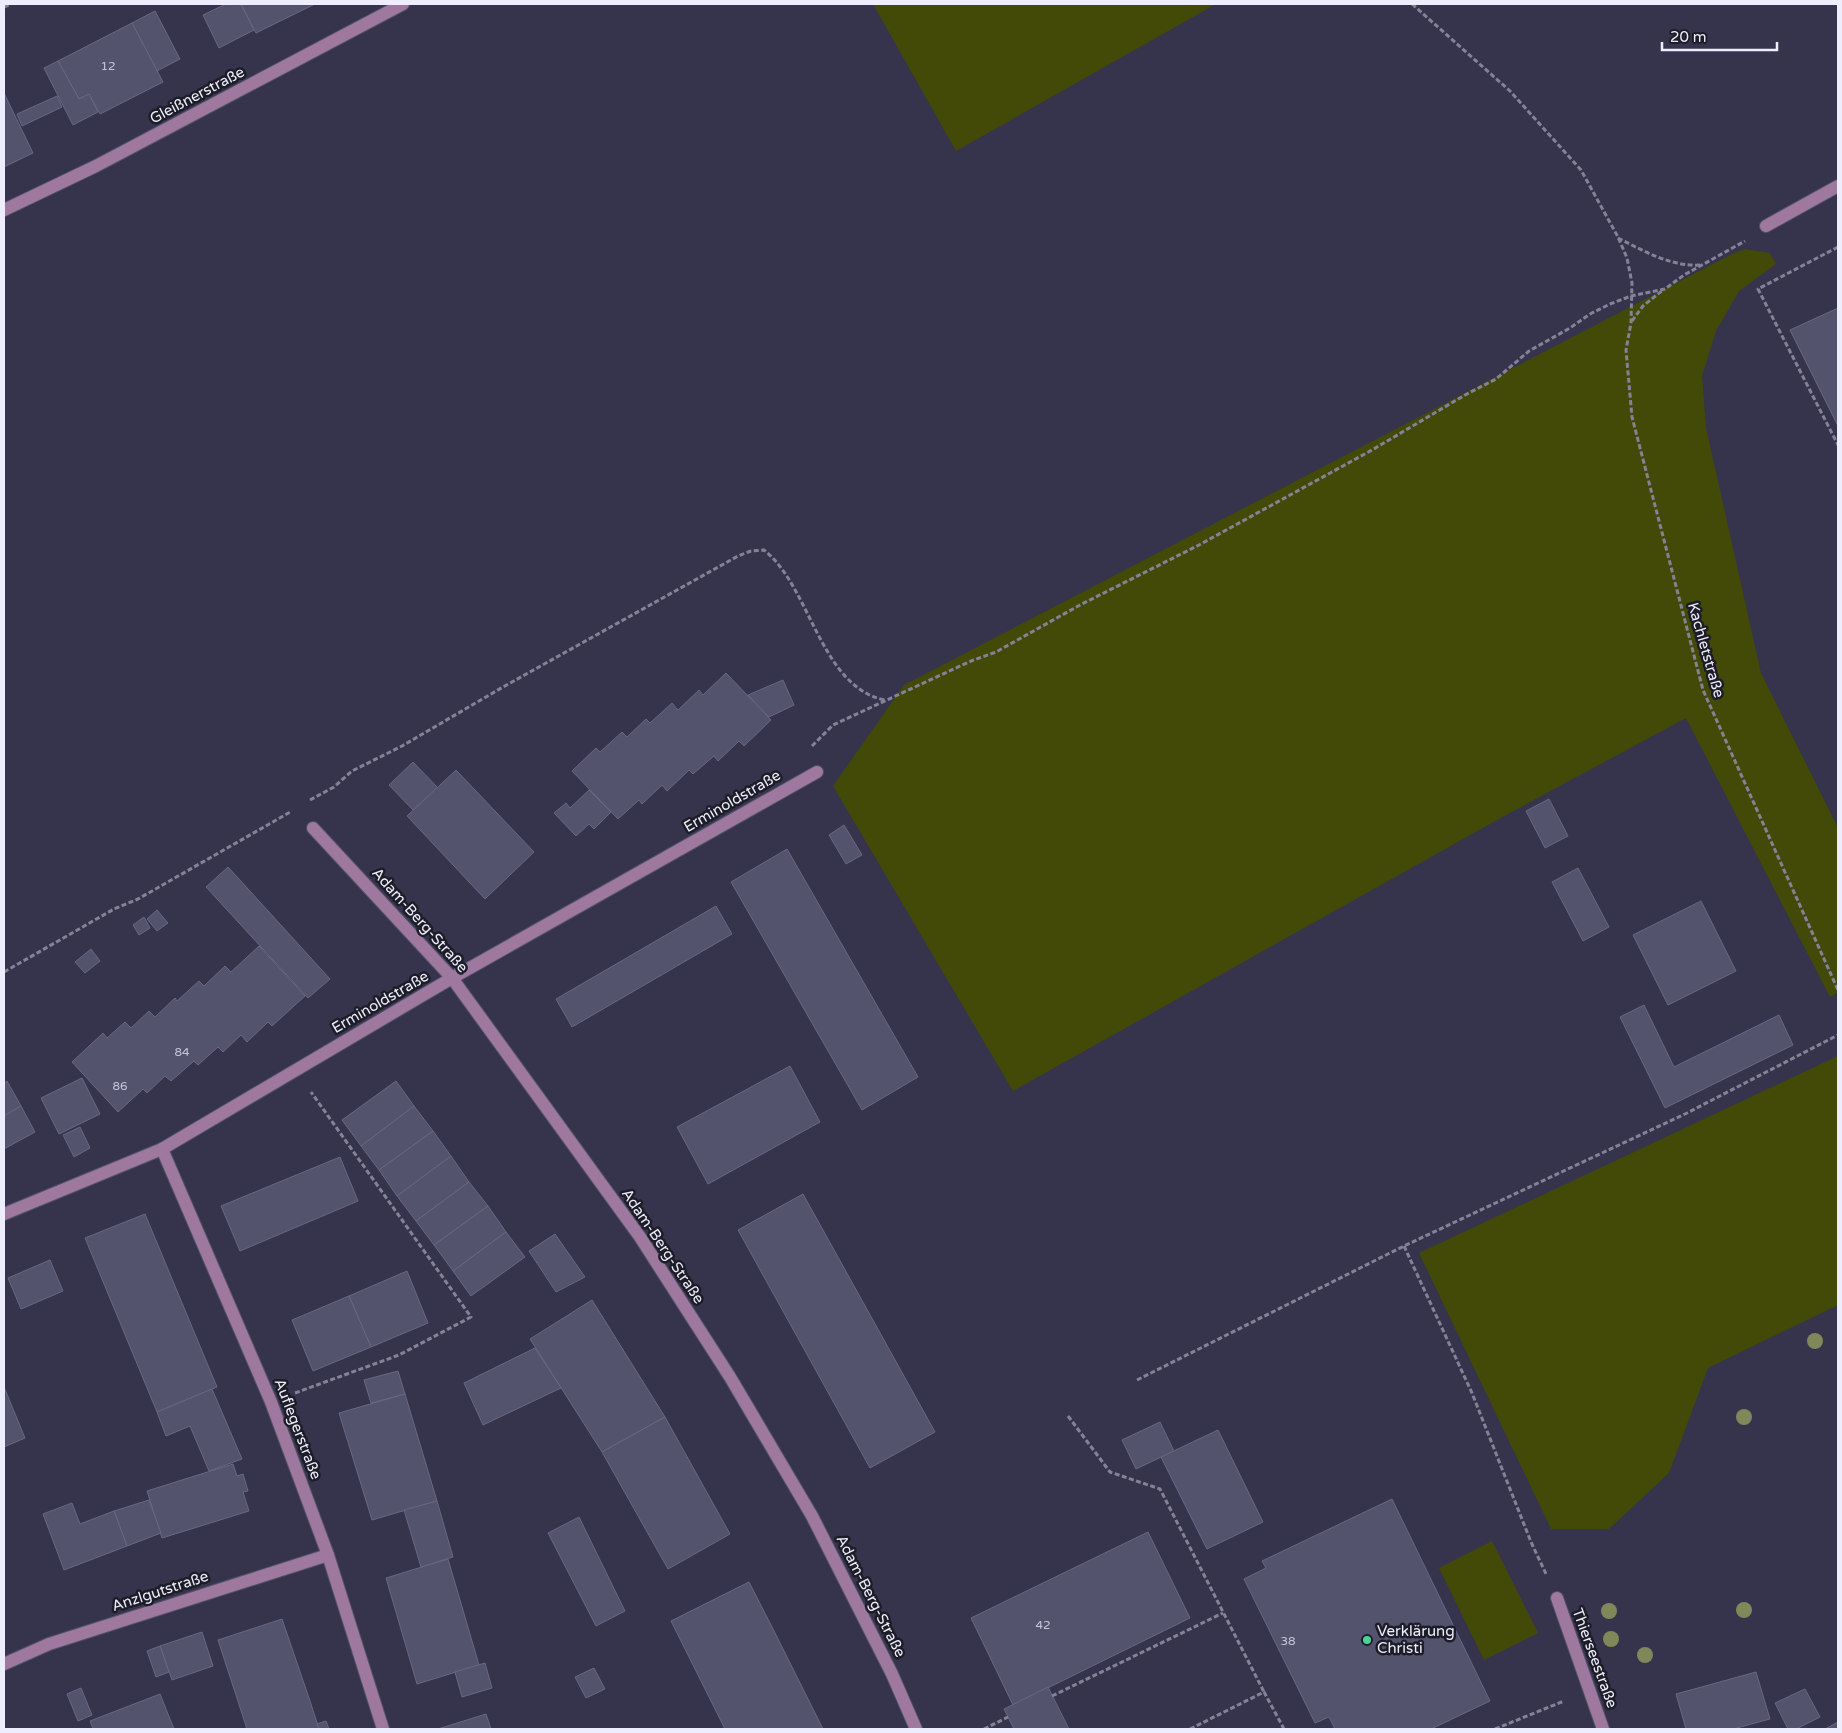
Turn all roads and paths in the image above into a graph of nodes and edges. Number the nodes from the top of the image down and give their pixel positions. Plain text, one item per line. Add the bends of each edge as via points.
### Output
1 (11, 4) edge
2 (403, 4) edge
3 (1412, 4) edge
4 (4, 7) edge
5 (1838, 186) edge
6 (4, 210) edge
7 (1766, 226) joint
8 (1618, 237) junction
9 (1838, 247) edge
10 (1705, 265) junction
11 (1665, 289) junction
12 (1631, 296) junction
13 (1631, 323) junction
14 (1838, 445) edge
15 (885, 700) junction
16 (818, 772) dead end
17 (802, 780) junction
18 (303, 804) dead end
19 (296, 809) dead end
20 (313, 828) dead end
21 (4, 972) edge
22 (452, 978) junction
23 (1838, 990) edge
24 (1838, 1035) edge
25 (295, 1070) junction
26 (162, 1149) junction
27 (4, 1214) edge
28 (1404, 1246) junction
29 (1138, 1380) dead end
30 (271, 1402) junction
31 (1068, 1416) dead end
32 (328, 1555) junction
33 (1556, 1598) joint
34 (1223, 1612) junction
35 (4, 1664) edge
36 (1591, 1690) junction
37 (1264, 1692) junction
38 (1052, 1696) dead end
39 (1008, 1718) dead end
40 (384, 1729) edge
41 (916, 1729) edge
42 (984, 1729) edge
43 (1190, 1729) edge
44 (1284, 1729) edge
45 (1495, 1729) edge
46 (1603, 1729) edge

1 - 4 path
2 - 6 street, Gleißnerstraße via 96,166
3 - 8 path, Kachletstraße via 1510,91 1581,170
5 - 7 street
7 - 10 path
8 - 10 path via 1648,254
8 - 12 path, Kachletstraße via 1627,258
9 - 14 path via 1758,289
10 - 11 path
11 - 12 path
11 - 13 path via 1643,306
12 - 13 path, Kachletstraße
12 - 15 path via 1590,314 1529,351 1496,379 1199,545 996,652
13 - 23 path, Kachletstraße via 1626,350 1632,416 1703,690
15 - 17 path via 833,725 804,754
15 - 18 path via 861,691 841,672 780,566 764,550 751,551 352,771
16 - 17 street, Erminoldstraße
17 - 22 street, Erminoldstraße
19 - 21 path
20 - 22 street, Adam-Berg-Straße
22 - 25 street, Erminoldstraße
22 - 41 street, Adam-Berg-Straße via 640,1237 730,1377 812,1516 892,1674
24 - 28 path via 1685,1114
25 - 26 street, Erminoldstraße
25 - 30 path via 471,1317 399,1355
26 - 27 street, Erminoldstraße
26 - 30 street, Auflegerstraße
28 - 29 path
28 - 33 path via 1472,1393
30 - 32 street, Auflegerstraße
31 - 34 path via 1110,1472 1160,1489
32 - 35 street, Anzlgutstraße via 49,1644
32 - 40 street, Auflegerstraße
33 - 36 street, Thierseestraße
34 - 37 path
34 - 38 path
36 - 45 path
36 - 46 street, Thierseestraße
37 - 43 path
37 - 44 path
39 - 42 path

